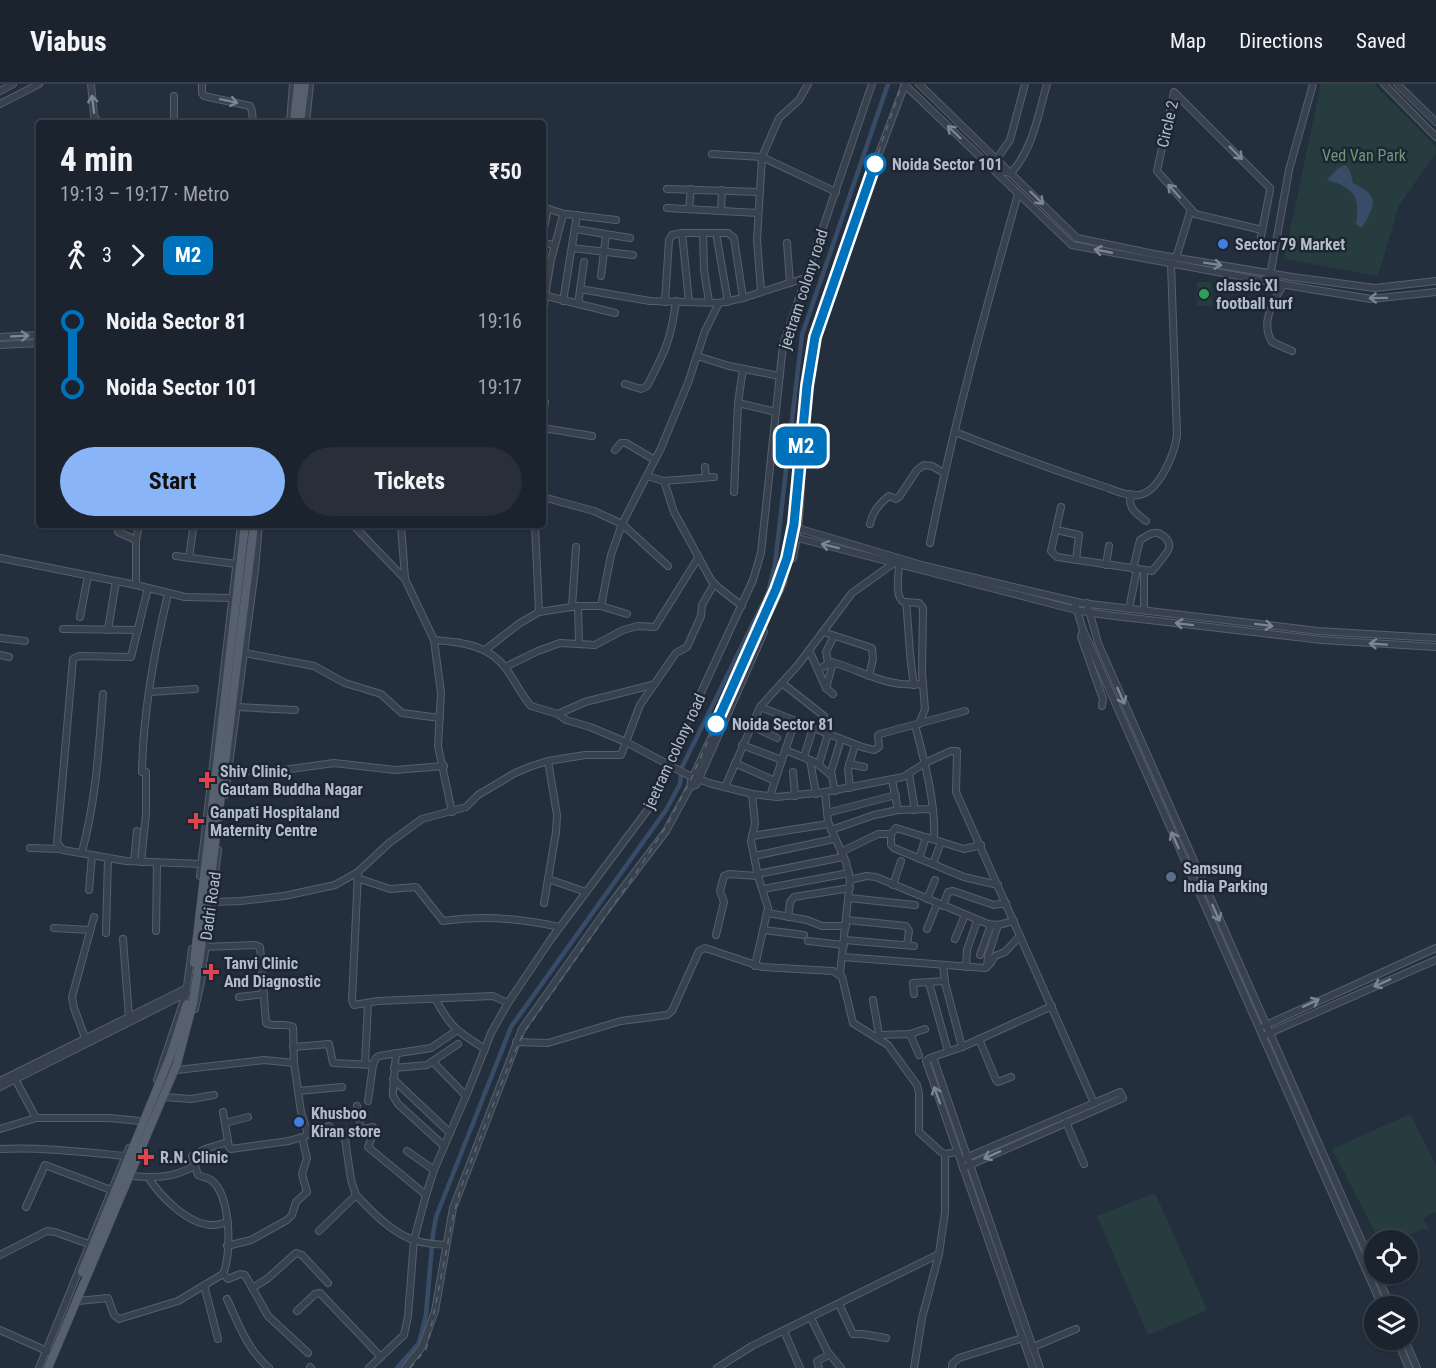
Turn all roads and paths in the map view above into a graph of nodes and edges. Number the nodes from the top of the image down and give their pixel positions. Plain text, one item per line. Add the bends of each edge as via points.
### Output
1 (39, 84) edge
2 (91, 84) edge
3 (202, 84) edge
4 (293, 84) edge
5 (298, 84) edge
6 (305, 84) edge
7 (310, 84) edge
8 (808, 84) edge
9 (872, 84) edge
10 (904, 84) edge
11 (919, 84) edge
12 (1026, 84) edge
13 (1047, 84) edge
14 (1313, 84) edge
15 (1384, 84) edge
16 (1397, 84) edge
17 (12, 85) edge
18 (0, 91) edge
19 (16, 96) junction
20 (174, 96) dead end
21 (0, 104) edge
22 (97, 120) edge
23 (174, 120) edge
24 (253, 120) edge
25 (292, 120) edge
26 (292, 120) edge
27 (300, 120) edge
28 (306, 120) edge
29 (1436, 122) edge
30 (1436, 137) edge
31 (712, 154) dead end
32 (762, 157) junction
33 (995, 158) junction
34 (996, 172) junction
35 (1011, 173) junction
36 (667, 189) dead end
37 (691, 189) junction
38 (722, 190) junction
39 (759, 192) junction
40 (836, 192) junction
41 (1018, 194) junction
42 (546, 208) edge
43 (668, 208) dead end
44 (689, 209) junction
45 (1191, 209) junction
46 (721, 211) junction
47 (758, 213) junction
48 (564, 214) junction
49 (577, 215) junction
50 (1265, 218) junction
51 (616, 220) dead end
52 (1279, 225) junction
53 (1263, 228) junction
54 (575, 230) junction
55 (682, 232) junction
56 (703, 233) junction
57 (716, 233) junction
58 (606, 235) junction
59 (630, 238) dead end
60 (787, 243) dead end
61 (546, 244) edge
62 (555, 245) junction
63 (1259, 247) dead end
64 (572, 248) junction
65 (604, 252) junction
66 (633, 255) dead end
67 (1176, 258) junction
68 (584, 262) dead end
69 (1171, 264) junction
70 (1271, 274) junction
71 (601, 276) dead end
72 (806, 278) junction
73 (1436, 281) edge
74 (1269, 282) junction
75 (790, 283) junction
76 (1283, 285) junction
77 (546, 286) edge
78 (580, 289) junction
79 (761, 291) junction
80 (1436, 292) edge
81 (546, 296) edge
82 (743, 298) junction
83 (563, 301) junction
84 (676, 301) junction
85 (665, 302) junction
86 (689, 302) junction
87 (709, 302) junction
88 (728, 302) junction
89 (719, 303) junction
90 (578, 304) junction
91 (615, 314) dead end
92 (36, 335) edge
93 (0, 337) edge
94 (36, 343) edge
95 (0, 345) edge
96 (1292, 351) dead end
97 (697, 356) junction
98 (743, 369) junction
99 (780, 376) junction
100 (625, 384) dead end
101 (738, 403) junction
102 (776, 412) junction
103 (546, 429) edge
104 (955, 432) junction
105 (592, 436) dead end
106 (615, 450) dead end
107 (655, 460) junction
108 (705, 467) dead end
109 (944, 473) junction
110 (647, 476) junction
111 (706, 477) junction
112 (714, 477) dead end
113 (664, 481) junction
114 (734, 492) dead end
115 (1131, 494) junction
116 (546, 498) edge
117 (1061, 507) dead end
118 (1146, 521) dead end
119 (622, 524) junction
120 (870, 524) dead end
121 (797, 526) junction
122 (117, 528) edge
123 (138, 528) edge
124 (242, 528) edge
125 (243, 528) edge
126 (254, 528) edge
127 (259, 528) edge
128 (356, 528) edge
129 (401, 528) edge
130 (535, 528) edge
131 (193, 530) dead end
132 (1061, 531) dead end
133 (795, 537) junction
134 (136, 540) junction
135 (930, 543) dead end
136 (1109, 546) dead end
137 (576, 547) dead end
138 (176, 556) dead end
139 (0, 558) edge
140 (189, 558) junction
141 (698, 558) junction
142 (1076, 560) junction
143 (236, 564) junction
144 (897, 564) junction
145 (1106, 565) junction
146 (668, 566) dead end
147 (1138, 569) junction
148 (88, 576) junction
149 (405, 579) junction
150 (116, 581) junction
151 (714, 584) junction
152 (136, 585) junction
153 (148, 588) junction
154 (168, 594) junction
155 (232, 598) junction
156 (1074, 601) junction
157 (906, 602) junction
158 (1087, 603) junction
159 (575, 606) junction
160 (601, 606) junction
161 (742, 606) junction
162 (1129, 609) junction
163 (1076, 610) junction
164 (1144, 610) junction
165 (539, 612) junction
166 (1089, 612) junction
167 (627, 614) dead end
168 (80, 617) dead end
169 (63, 629) dead end
170 (108, 630) junction
171 (138, 630) junction
172 (1083, 630) junction
173 (823, 632) junction
174 (834, 636) junction
175 (0, 638) edge
176 (1436, 638) edge
177 (434, 640) junction
178 (25, 641) dead end
179 (579, 644) junction
180 (1436, 647) edge
181 (485, 650) junction
182 (809, 650) junction
183 (244, 653) junction
184 (0, 655) edge
185 (9, 657) dead end
186 (831, 663) junction
187 (506, 667) junction
188 (819, 669) junction
189 (868, 676) junction
190 (782, 683) junction
191 (923, 684) junction
192 (653, 685) junction
193 (914, 685) junction
194 (826, 688) junction
195 (195, 689) dead end
196 (150, 692) junction
197 (103, 694) dead end
198 (833, 694) dead end
199 (1102, 706) dead end
200 (237, 707) junction
201 (760, 707) junction
202 (295, 710) dead end
203 (965, 711) dead end
204 (558, 714) junction
205 (440, 718) junction
206 (795, 721) junction
207 (917, 725) junction
208 (752, 726) junction
209 (813, 728) junction
210 (825, 733) junction
211 (777, 738) dead end
212 (841, 739) junction
213 (626, 742) junction
214 (742, 745) junction
215 (855, 745) junction
216 (785, 750) junction
217 (807, 759) junction
218 (782, 760) junction
219 (548, 762) junction
220 (735, 763) junction
221 (925, 763) junction
222 (819, 764) junction
223 (849, 764) junction
224 (444, 766) junction
225 (671, 766) junction
226 (864, 768) dead end
227 (228, 772) junction
228 (793, 772) dead end
229 (909, 774) junction
230 (832, 776) junction
231 (696, 778) junction
232 (892, 780) junction
233 (775, 781) junction
234 (724, 787) junction
235 (850, 788) junction
236 (835, 791) junction
237 (825, 792) junction
238 (752, 794) junction
239 (816, 794) junction
240 (896, 795) junction
241 (770, 796) junction
242 (795, 796) junction
243 (932, 808) junction
244 (898, 810) junction
245 (915, 810) junction
246 (452, 812) junction
247 (827, 813) junction
248 (830, 827) junction
249 (137, 831) dead end
250 (891, 834) junction
251 (752, 836) junction
252 (926, 837) junction
253 (834, 839) junction
254 (938, 841) junction
255 (981, 845) junction
256 (30, 848) dead end
257 (60, 849) junction
258 (82, 852) junction
259 (92, 855) junction
260 (842, 855) junction
261 (754, 856) junction
262 (108, 858) junction
263 (919, 859) junction
264 (134, 861) junction
265 (902, 861) dead end
266 (141, 862) junction
267 (157, 863) junction
268 (202, 864) junction
269 (933, 864) junction
270 (357, 875) junction
271 (758, 875) junction
272 (849, 876) junction
273 (548, 879) junction
274 (935, 880) dead end
275 (893, 885) junction
276 (998, 885) junction
277 (850, 888) junction
278 (763, 889) junction
279 (89, 890) dead end
280 (586, 892) junction
281 (849, 898) junction
282 (927, 899) junction
283 (213, 902) junction
284 (544, 903) dead end
285 (1006, 903) junction
286 (915, 905) dead end
287 (940, 905) junction
288 (768, 913) junction
289 (965, 915) junction
290 (94, 917) dead end
291 (789, 917) junction
292 (977, 921) junction
293 (1014, 921) junction
294 (846, 923) junction
295 (991, 925) junction
296 (998, 926) junction
297 (560, 927) junction
298 (54, 928) dead end
299 (927, 929) dead end
300 (90, 930) junction
301 (764, 930) junction
302 (156, 931) dead end
303 (106, 933) dead end
304 (716, 935) dead end
305 (1020, 936) junction
306 (123, 939) dead end
307 (955, 939) dead end
308 (844, 943) junction
309 (204, 947) junction
310 (1436, 948) edge
311 (980, 955) dead end
312 (843, 957) junction
313 (1436, 960) edge
314 (943, 965) junction
315 (755, 966) junction
316 (966, 967) junction
317 (987, 967) junction
318 (840, 974) junction
319 (945, 981) junction
320 (201, 982) junction
321 (929, 983) junction
322 (186, 991) junction
323 (200, 991) junction
324 (264, 994) junction
325 (914, 994) dead end
326 (239, 997) dead end
327 (436, 1000) junction
328 (873, 1000) dead end
329 (368, 1003) junction
330 (508, 1003) junction
331 (1052, 1006) junction
332 (129, 1017) junction
333 (1265, 1025) junction
334 (1258, 1028) junction
335 (925, 1029) dead end
336 (456, 1031) junction
337 (910, 1034) junction
338 (1265, 1035) junction
339 (877, 1036) junction
340 (979, 1039) junction
341 (86, 1041) junction
342 (516, 1042) junction
343 (458, 1044) dead end
344 (293, 1047) junction
345 (962, 1047) junction
346 (485, 1049) junction
347 (948, 1051) junction
348 (396, 1053) junction
349 (919, 1055) dead end
350 (933, 1057) junction
351 (433, 1062) junction
352 (294, 1063) junction
353 (365, 1064) junction
354 (373, 1065) junction
355 (394, 1068) junction
356 (177, 1070) junction
357 (1011, 1077) dead end
358 (15, 1079) junction
359 (393, 1079) junction
360 (0, 1082) edge
361 (0, 1087) edge
362 (342, 1087) dead end
363 (298, 1090) junction
364 (214, 1095) dead end
365 (466, 1096) junction
366 (165, 1097) junction
367 (368, 1101) dead end
368 (1094, 1103) junction
369 (357, 1106) dead end
370 (222, 1113) dead end
371 (248, 1117) dead end
372 (36, 1118) junction
373 (140, 1121) junction
374 (1066, 1122) junction
375 (225, 1123) junction
376 (361, 1129) junction
377 (0, 1130) edge
378 (344, 1132) junction
379 (450, 1133) junction
380 (305, 1136) junction
381 (228, 1142) junction
382 (444, 1146) junction
383 (0, 1149) edge
384 (407, 1150) dead end
385 (958, 1152) junction
386 (945, 1154) junction
387 (125, 1156) junction
388 (964, 1159) junction
389 (122, 1164) junction
390 (1084, 1164) dead end
391 (195, 1166) junction
392 (966, 1166) junction
393 (434, 1170) junction
394 (134, 1172) junction
395 (148, 1177) junction
396 (111, 1190) junction
397 (426, 1195) junction
398 (356, 1196) junction
399 (26, 1207) dead end
400 (228, 1222) junction
401 (319, 1231) dead end
402 (418, 1241) junction
403 (89, 1244) junction
404 (444, 1245) junction
405 (227, 1246) junction
406 (1364, 1248) edge
407 (939, 1254) junction
408 (0, 1255) edge
409 (223, 1274) junction
410 (328, 1283) dead end
411 (204, 1285) junction
412 (252, 1288) junction
413 (1378, 1296) edge
414 (227, 1299) dead end
415 (78, 1301) junction
416 (839, 1304) junction
417 (297, 1311) dead end
418 (811, 1317) junction
419 (1076, 1329) dead end
420 (0, 1330) edge
421 (784, 1331) junction
422 (886, 1338) dead end
423 (1023, 1338) junction
424 (218, 1339) dead end
425 (1033, 1347) junction
426 (1401, 1350) edge
427 (1409, 1350) edge
428 (45, 1351) junction
429 (308, 1353) dead end
430 (56, 1355) junction
431 (830, 1355) junction
432 (381, 1357) junction
433 (41, 1368) edge
434 (49, 1368) edge
435 (269, 1368) edge
436 (369, 1368) edge
437 (405, 1368) edge
438 (717, 1368) edge
439 (800, 1368) edge
440 (819, 1368) edge
441 (841, 1368) edge
442 (914, 1368) edge
443 (952, 1368) edge
444 (1034, 1368) edge
445 (1040, 1368) edge
446 (1409, 1368) edge
447 (1417, 1368) edge

1 - 19 street
22 -> 2 street
3 -> 24 street via 204,96 250,106
4 - 25 street
5 - 26 main road
6 - 27 main road
7 - 28 street
8 - 32 street via 799,100 779,118
9 - 40 street, jeetram colony road
34 -> 10 street
10 - 121 street via 809,359
11 - 33 street
12 - 33 street via 1010,140
13 - 35 street via 1030,144 1022,162
14 - 52 street via 1289,170
15 - 30 street
16 - 29 street
17 - 18 street
17 - 19 street
19 - 21 street
20 - 23 street
31 - 32 street
32 - 39 street
32 - 40 street
33 - 34 street
33 - 35 street
34 - 35 street
34 - 41 street
35 -> 67 street via 1077,238
36 - 37 street
37 - 38 street
37 - 44 street
38 - 39 street
38 - 46 street
39 - 47 street
40 - 72 street, jeetram colony road
69 -> 41 street via 1072,245
41 - 104 street
42 - 48 street
43 - 44 street
44 - 46 street
45 -> 50 street, Circle 2 via 1156,170 1175,92 1270,188
45 - 53 street, Circle 2 via 1196,215
45 - 67 street
46 - 47 street
47 - 79 street
48 - 49 street
48 - 62 street
49 - 51 street
49 - 54 street
50 - 52 street
50 - 53 street, Circle 2
52 - 53 street
52 - 70 street
53 - 63 street
54 - 58 street
54 - 64 street
55 - 56 street
55 - 85 street via 669,240
55 - 86 street
56 - 57 street
56 - 87 street
57 - 82 street via 728,233 734,238
57 - 88 street
58 - 59 street
58 - 65 street
60 - 75 street
61 - 62 street
62 - 77 street
64 - 65 street
64 - 83 street
65 - 66 street
65 - 71 street
67 -> 70 street
68 - 78 street
69 - 74 street
69 - 115 street via 1176,445 1153,485 1144,493
70 - 73 street via 1375,288
70 - 74 street
72 - 75 street
72 - 99 street, jeetram colony road via 783,345
74 - 76 street
75 - 79 street
80 -> 76 street via 1371,299
76 - 96 street via 1269,312 1267,326 1272,342
78 - 85 street
78 - 90 street
79 - 82 street
81 - 83 street
82 - 88 street
83 - 90 street
84 - 85 street
84 - 86 street
84 - 100 street via 668,344 646,386 641,389
86 - 87 street
87 - 89 street
88 - 89 street
89 - 97 street
90 - 91 street
93 -> 92 street
94 - 95 street
97 - 98 street
97 - 107 street
98 - 99 street
98 - 101 street
99 - 102 street, jeetram colony road
101 - 102 street
101 - 114 street
102 - 161 street, jeetram colony road via 761,553
103 - 105 street
104 - 109 street
104 - 115 street via 1056,471
106 - 107 street via 626,442
107 - 110 street
108 - 111 street
109 - 120 street via 924,465 899,497 888,496 874,511
109 - 135 street
110 - 113 street
110 - 119 street
111 - 112 street
111 - 113 street
113 - 141 street via 674,512
115 - 118 street via 1132,510
116 - 119 street via 594,511
117 - 142 street via 1051,551
119 - 146 street
119 - 160 street
121 - 133 street
121 - 156 street via 925,566
122 - 134 street via 118,532
123 - 134 street
124 - 143 street, Dadri Road
125 - 433 main road, bridge via 189,998 171,1057
126 - 434 main road, bridge via 193,1003 177,1064
127 - 183 street, Dadri Road
128 - 149 street
129 - 149 street
130 - 165 street
131 - 140 street
132 - 142 street via 1079,535
144 -> 133 street
133 - 231 street via 784,587
134 - 152 street
136 - 145 street
137 - 159 street
138 - 140 street
139 - 148 street
140 - 143 street
141 - 151 street
141 - 179 street via 655,627 623,630 596,645
142 - 145 street
143 - 155 street, Dadri Road
144 - 157 street via 899,595
144 - 163 street
144 - 173 street via 852,593
145 - 147 street
147 - 147 street via 1139,542 1153,533 1165,537 1169,549 1155,569
147 - 162 street
147 - 164 street
148 - 150 street
148 - 168 street
149 - 177 street
150 - 152 street
150 - 170 street
151 - 161 street
151 - 192 street via 687,647 676,653
152 - 153 street
153 - 154 street
153 - 171 street
154 - 155 street
154 - 196 street via 156,642
155 - 268 street, Dadri Road
156 - 158 street
156 - 163 street
157 - 191 street via 919,603 923,608
157 - 193 street
158 - 162 street
158 - 166 street
159 - 160 street
159 - 165 street
159 - 179 street
160 - 167 street
161 - 225 street, jeetram colony road
162 - 164 street
163 - 166 street
163 - 172 street
164 -> 176 street via 1318,631
165 - 181 street
180 -> 166 street via 1322,640
166 -> 333 street via 1098,643
169 - 170 street
170 - 171 street
171 - 257 street via 129,658 74,659 57,843
172 - 199 street via 1081,637
334 -> 172 street
173 - 174 street
173 - 182 street
174 - 186 street via 826,652
174 - 189 street via 872,648
175 - 178 street
177 - 181 street via 456,641
177 - 205 street
179 - 187 street via 549,646
181 - 187 street
182 - 188 street
182 - 190 street
183 - 200 street, Dadri Road
183 - 205 street via 314,666 345,683 381,694 402,713
184 - 185 street
186 - 188 street
186 - 189 street
186 - 194 street
187 - 204 street via 531,706
188 - 194 street
189 - 193 street via 902,686
190 - 201 street
190 - 210 street via 824,716
191 - 193 street
191 - 207 street via 925,713
192 - 204 street via 585,702
192 - 213 street via 635,714
194 - 198 street
195 - 196 street
196 - 266 street via 142,738 146,814
197 - 258 street via 96,785
200 - 202 street
200 - 227 street, Dadri Road
201 - 206 street
201 - 208 street
203 - 207 street
204 - 213 street
205 - 224 street via 438,746
206 - 209 street
206 - 216 street
207 - 215 street via 878,735 879,747 874,750
207 - 221 street
208 - 211 street
208 - 214 street
209 - 210 street
209 - 217 street
210 - 212 street
210 - 222 street
212 - 215 street
212 - 230 street
213 - 219 street via 621,756 585,755
213 - 225 street
214 - 218 street
214 - 220 street
215 - 223 street
216 - 217 street
216 - 218 street
217 - 222 street
217 - 239 street
218 - 233 street
219 - 246 street via 515,773 478,795 468,806
219 - 273 street via 557,815
220 - 233 street
220 - 234 street
221 - 229 street
221 - 243 street
221 - 255 street via 957,751 956,792
222 - 230 street
223 - 226 street
223 - 235 street
224 - 227 street via 395,770 334,763
224 - 246 street
225 - 231 street
225 - 280 street, jeetram colony road via 652,804
227 - 283 street, Dadri Road
228 - 242 street
229 - 232 street
229 - 245 street
230 - 236 street
231 - 234 street
231 - 342 street via 696,785 690,787 666,831 535,1008
232 - 235 street
232 - 240 street
233 - 241 street
234 - 238 street
235 - 236 street
236 - 237 street
237 - 239 street
237 - 247 street
238 - 241 street
238 - 251 street
239 - 242 street
240 - 244 street
240 - 247 street
241 - 242 street
243 - 245 street
243 - 254 street
244 - 245 street
244 - 248 street
246 - 270 street via 422,819 383,848
247 - 248 street
248 - 251 street
248 - 253 street
249 - 264 street
250 - 252 street via 896,828
250 - 260 street via 878,834
250 - 263 street via 892,847
251 - 261 street
252 - 254 street
252 - 263 street
253 - 260 street
253 - 261 street
254 - 255 street via 964,849
254 - 269 street
255 - 276 street
256 - 257 street
257 - 258 street
258 - 259 street
259 - 262 street
259 - 279 street
260 - 271 street
260 - 272 street
261 - 271 street
262 - 264 street
262 - 303 street
263 - 269 street
264 - 266 street
265 - 275 street
266 - 267 street
267 - 268 street
267 - 302 street
268 - 322 street, Dadri Road
269 - 276 street
270 - 283 street via 322,888 241,902
270 - 297 street via 390,889 416,887 443,921 465,917 513,919
270 - 329 street via 352,1000 356,1006
271 - 278 street
271 - 304 street via 724,876 720,891 724,902
272 - 275 street via 870,876
272 - 277 street
272 - 278 street
273 - 280 street
273 - 284 street
274 - 282 street
275 - 282 street
276 - 285 street
277 - 281 street
277 - 291 street via 794,897
278 - 288 street
280 - 297 street, jeetram colony road
281 - 286 street
281 - 294 street
282 - 287 street
283 - 309 street, Dadri Road
285 - 287 street via 994,905 953,891
285 - 293 street
287 - 289 street
287 - 299 street
288 - 291 street
288 - 301 street
289 - 292 street
289 - 307 street
290 - 300 street
291 - 294 street via 822,926
292 - 295 street
292 - 316 street
293 - 296 street
293 - 305 street
294 - 308 street
294 - 308 street via 906,926 910,945
295 - 296 street
295 - 311 street
296 - 317 street
297 - 330 street, jeetram colony road
298 - 300 street
300 - 341 street via 72,997
301 - 308 street
301 - 315 street
305 - 317 street
305 - 331 street
306 - 332 street
308 - 312 street
309 - 320 street, Dadri Road
309 - 324 street via 260,948
333 -> 310 street
312 - 314 street
312 - 318 street
313 -> 338 street
314 - 316 street
314 - 319 street
315 - 318 street
315 - 342 street via 702,949 667,1015 625,1021 548,1043
316 - 317 street
318 - 339 street via 853,1023
319 - 321 street
319 - 345 street
320 - 322 street
320 - 323 street, Dadri Road
321 - 325 street via 913,983
321 - 347 street
322 - 323 street
322 - 332 street
322 - 341 street
322 - 373 street, Dadri Road
323 - 356 street, Dadri Road
324 - 326 street
324 - 344 street via 266,1023 292,1025
327 - 329 street
327 - 330 street via 493,996
327 - 336 street
328 - 339 street
329 - 353 street
330 - 346 street, jeetram colony road
331 - 340 street
331 - 368 street
332 - 341 street
333 - 334 street
333 - 338 street
334 - 338 street
335 - 337 street
336 - 346 street
336 - 348 street via 431,1048
337 - 339 street
337 - 349 street
338 - 406 street
338 - 413 street
339 - 386 street via 917,1085 919,1132
340 - 345 street
340 - 357 street via 996,1080
341 - 358 street
341 - 360 street
342 - 404 street via 453,1208
343 - 351 street
344 - 352 street
344 - 353 street via 328,1044 333,1063
345 - 347 street
346 - 365 street, jeetram colony road
347 - 350 street
348 - 354 street via 379,1056
348 - 355 street
385 -> 350 street via 927,1065
350 - 388 street
351 - 355 street
351 - 365 street
352 - 356 street via 264,1060
352 - 363 street
353 - 354 street
354 - 367 street
355 - 359 street
356 - 366 street, Dadri Road
358 - 361 street
358 - 372 street
359 - 379 street
359 - 382 street via 393,1096 398,1104
362 - 363 street
363 - 380 street
364 - 366 street via 191,1099
365 - 379 street, jeetram colony road
366 - 394 street, Dadri Road
368 - 374 street via 1121,1095
368 - 388 street
369 - 376 street
370 - 375 street
371 - 375 street
372 - 373 street
372 - 377 street
373 - 387 street, Dadri Road
374 - 390 street
374 -> 392 street
375 - 381 street
376 - 378 street
376 - 397 street via 375,1128 369,1148
378 - 380 street via 335,1134 329,1126
378 - 398 street
379 - 382 street, jeetram colony road
380 - 381 street via 233,1149
380 - 405 street via 307,1158 302,1174 307,1191 296,1202 292,1215 251,1240
381 - 391 street via 195,1154
382 - 393 street, jeetram colony road
383 - 387 street
384 - 393 street
385 - 386 street
385 - 388 street
386 - 407 street via 945,1212
387 - 389 street, Dadri Road
388 - 392 street
389 - 394 street
389 - 396 street, Dadri Road
391 - 395 street via 178,1175
391 - 400 street via 198,1175 213,1181 221,1192
392 - 423 street
392 - 425 street
393 - 397 street, jeetram colony road
394 - 395 street
394 - 415 street, Dadri Road
395 - 400 street via 186,1215 213,1226
396 - 399 street via 45,1165
396 - 403 street, Dadri Road
397 - 402 street, jeetram colony road
398 - 401 street
398 - 402 street via 388,1224
400 - 405 street
402 - 404 street
402 - 432 street, jeetram colony road via 404,1335
403 - 408 street via 47,1231
403 - 428 street, Dadri Road
404 - 437 street via 435,1311 422,1347
405 - 409 street
407 - 416 street
407 - 442 street
409 - 411 street
409 - 412 street via 231,1279 242,1274
410 - 412 street via 296,1253
411 - 415 street via 178,1301 119,1319 108,1298
411 - 424 street
412 - 429 street via 274,1323
414 - 435 street via 250,1347
415 - 430 street, Dadri Road
416 - 418 street
416 - 422 street via 853,1334
417 - 432 street via 320,1293
418 - 421 street
418 - 431 street
419 - 425 street
420 - 428 street
421 - 438 street
421 - 439 street
423 - 443 street via 959,1358
423 - 444 street
425 - 445 street
426 - 446 street
427 - 447 street
428 - 430 street
428 - 433 street, Dadri Road
430 - 434 street, Dadri Road
431 - 440 street via 817,1361
431 - 441 street
432 - 436 street, jeetram colony road

